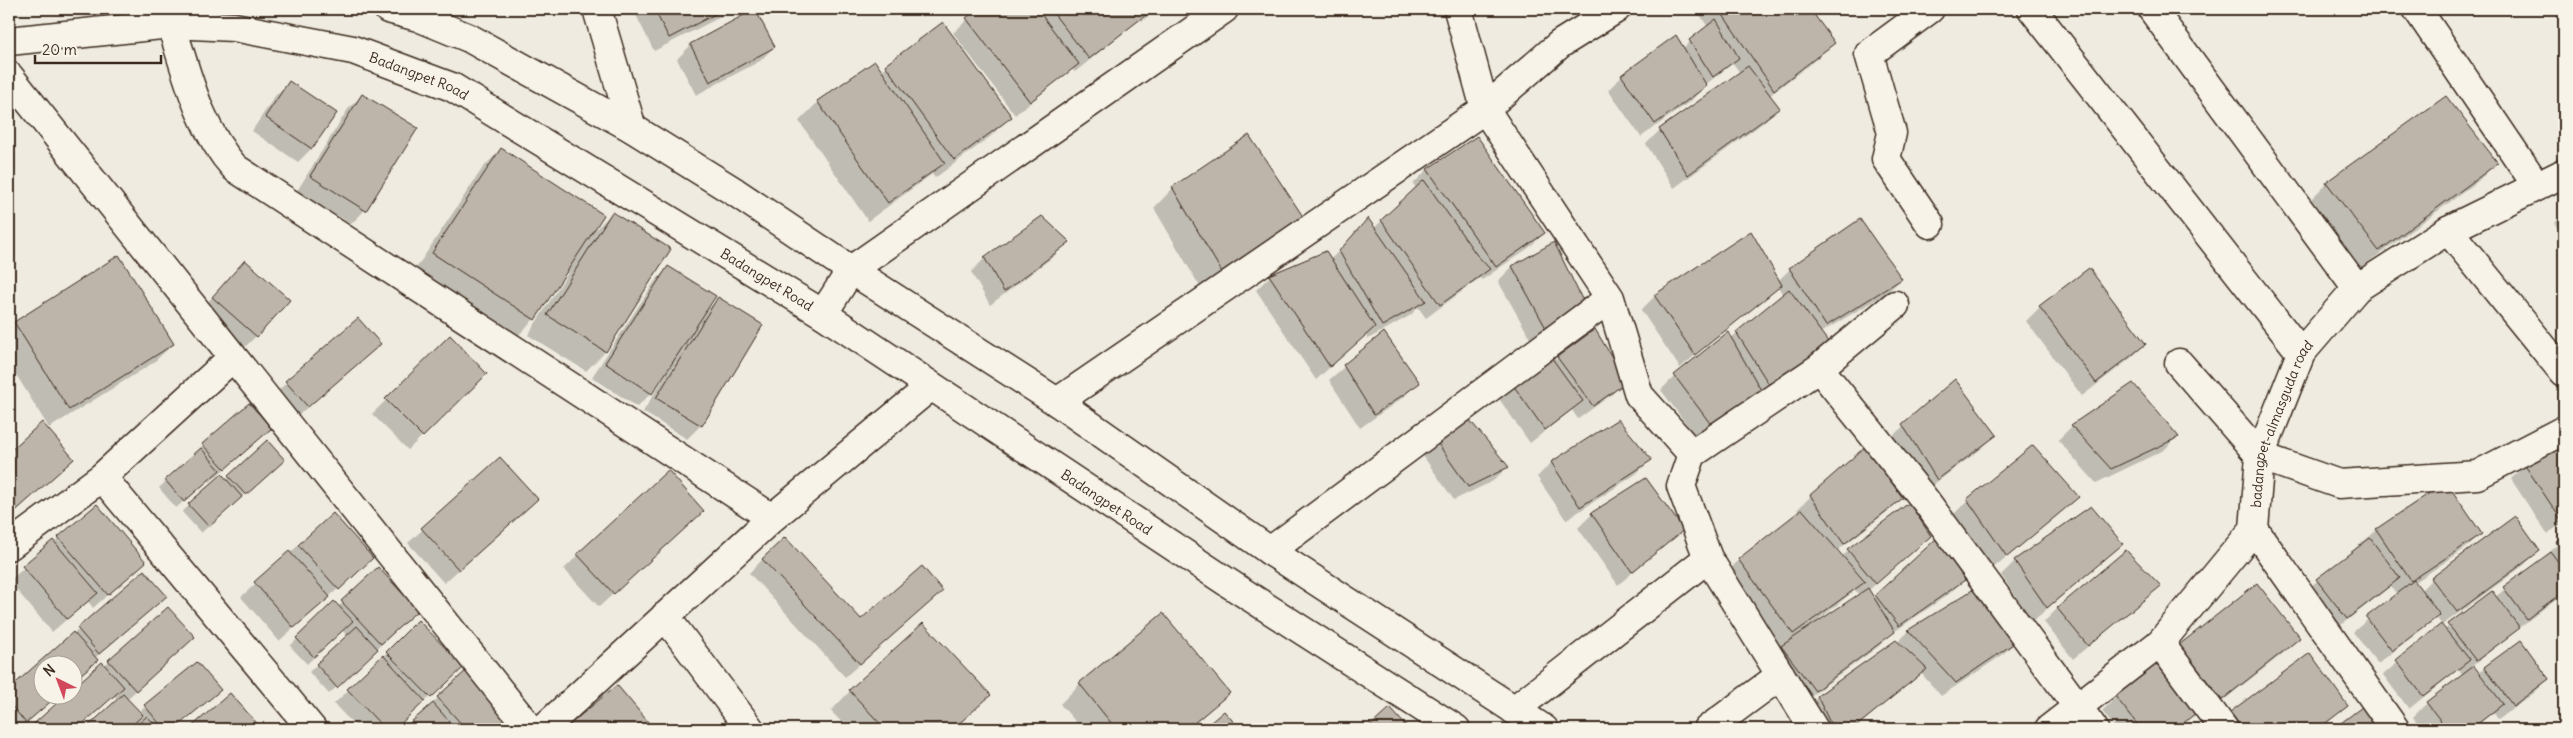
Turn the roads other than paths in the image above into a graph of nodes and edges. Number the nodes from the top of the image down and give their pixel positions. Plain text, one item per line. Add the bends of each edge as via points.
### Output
1 (388, 9) edge
2 (597, 9) edge
3 (1224, 9) edge
4 (1458, 9) edge
5 (1616, 9) edge
6 (2032, 9) edge
7 (2152, 9) edge
8 (2417, 9) edge
9 (1915, 12) edge
10 (171, 24) junction
11 (9, 41) edge
12 (9, 76) edge
13 (1485, 110) junction
14 (632, 128) junction
15 (2564, 173) edge
16 (2537, 186) junction
17 (1930, 224) dead end
18 (2448, 230) junction
19 (852, 270) junction
20 (2357, 288) junction
21 (1610, 298) junction
22 (1895, 305) dead end
23 (823, 314) junction
24 (2301, 353) junction
25 (232, 358) junction
26 (2179, 363) dead end
27 (1819, 368) junction
28 (2564, 373) edge
29 (931, 386) junction
30 (1057, 402) junction
31 (2564, 430) edge
32 (1692, 454) junction
33 (2260, 456) junction
34 (102, 477) junction
35 (772, 518) junction
36 (2254, 529) junction
37 (9, 546) edge
38 (1270, 551) junction
39 (1708, 558) junction
40 (665, 616) junction
41 (2160, 643) junction
42 (1781, 676) junction
43 (2077, 706) junction
44 (1514, 710) junction
45 (312, 729) edge
46 (530, 729) edge
47 (543, 729) edge
48 (750, 729) edge
49 (1456, 729) edge
50 (1544, 729) edge
51 (1708, 729) edge
52 (1814, 729) edge
53 (2049, 729) edge
54 (2094, 729) edge
55 (2224, 729) edge
56 (2395, 729) edge

1 - 14 street via 418,17 469,38
2 - 14 street
3 - 19 street
4 - 13 street
5 - 13 street via 1560,44
6 - 24 street
7 - 20 street
8 - 16 street
9 - 17 street via 1868,54 1892,133 1886,159
10 - 11 street, Badangpet Road
10 - 23 street, Badangpet Road via 234,27 353,50 452,87
10 - 35 street via 208,133 235,168
12 - 25 street
13 - 21 street
13 - 30 street
14 - 19 street
15 - 16 street, badangpet-almasguda road
16 - 18 street, badangpet-almasguda road
18 - 20 street, badangpet-almasguda road
18 - 28 street
19 - 23 street
19 - 30 street
20 - 24 street, badangpet-almasguda road
21 - 32 street via 1639,395
21 - 38 street
22 - 27 street
23 - 29 street, Badangpet Road
24 - 33 street, badangpet-almasguda road
25 - 34 street
25 - 46 street
26 - 33 street
27 - 32 street
27 - 43 street via 1926,500
29 - 35 street
29 - 49 street, Badangpet Road
30 - 38 street
31 - 33 street via 2477,475 2339,484
32 - 39 street via 1682,486
33 - 36 street, badangpet-almasguda road
34 - 37 street
34 - 45 street
35 - 40 street
36 - 41 street, badangpet-almasguda road
36 - 56 street
38 - 44 street
39 - 42 street
39 - 44 street
40 - 47 street
40 - 48 street
41 - 43 street, badangpet-almasguda road
41 - 55 street
42 - 51 street
42 - 52 street
43 - 53 street, badangpet-almasguda road
43 - 54 street
44 - 50 street

